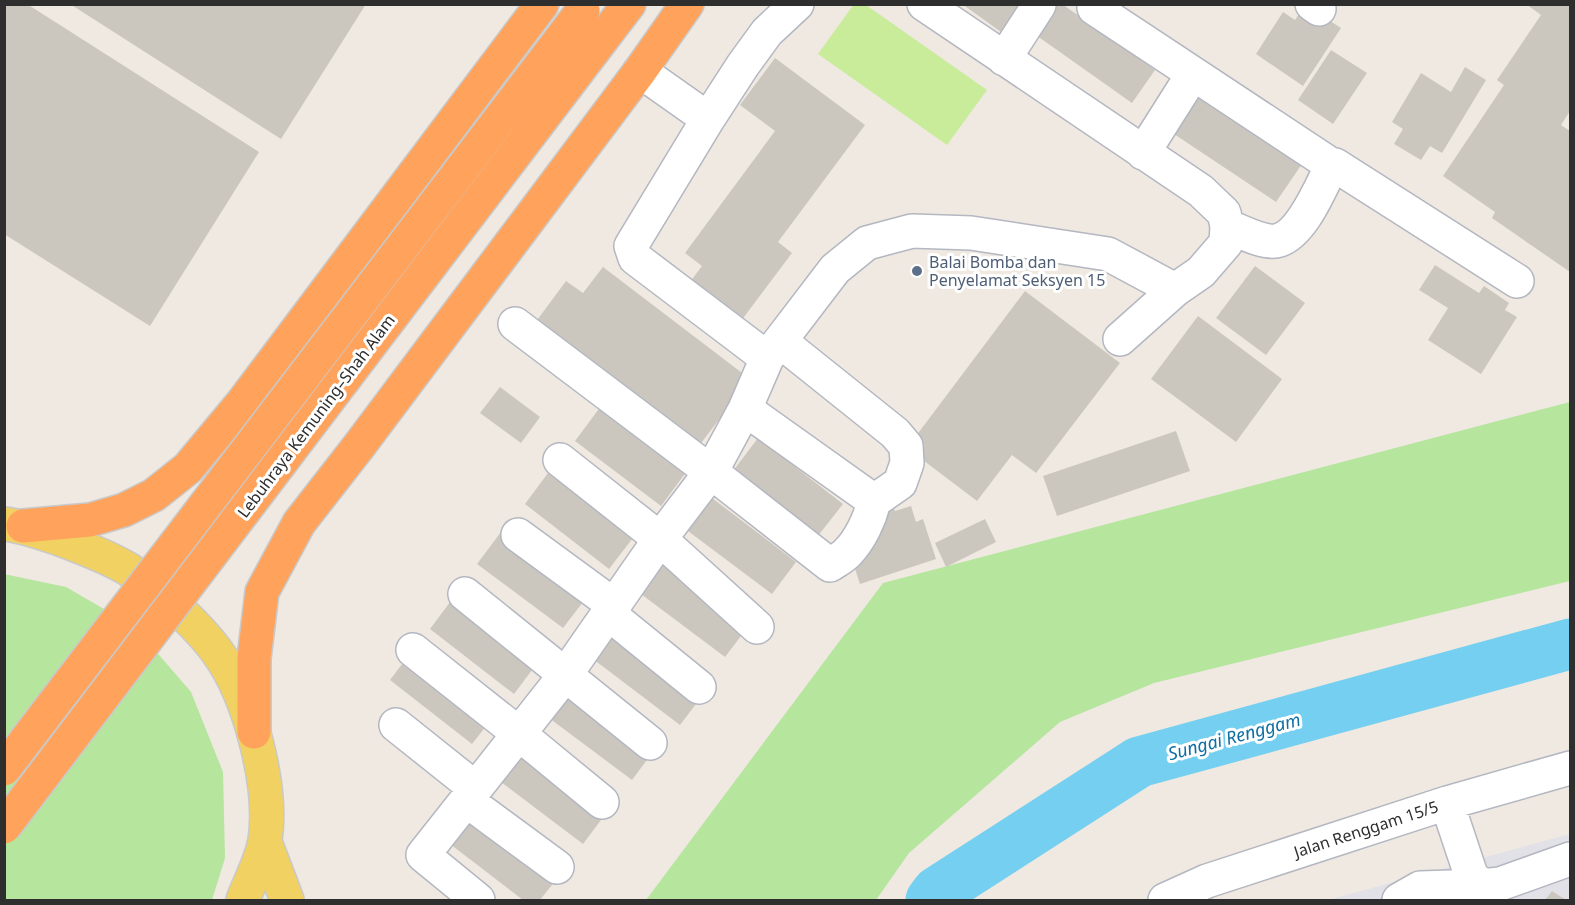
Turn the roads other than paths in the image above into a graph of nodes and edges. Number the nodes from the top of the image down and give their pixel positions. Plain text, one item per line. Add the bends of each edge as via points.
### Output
1 (542, 4) edge
2 (687, 4) edge
3 (797, 4) edge
4 (924, 4) edge
5 (1039, 5) edge
6 (585, 7) edge
7 (1094, 8) dead end
8 (619, 17) edge
9 (1004, 59) junction
10 (640, 71) junction
11 (1193, 74) junction
12 (708, 119) junction
13 (1143, 153) junction
14 (1333, 166) junction
15 (1227, 226) junction
16 (1517, 281) dead end
17 (1175, 290) junction
18 (515, 324) dead end
19 (1120, 339) dead end
20 (774, 349) junction
21 (745, 408) junction
22 (560, 460) dead end
23 (711, 472) junction
24 (874, 501) junction
25 (14, 525) edge
26 (518, 535) dead end
27 (660, 539) junction
28 (465, 594) dead end
29 (612, 610) junction
30 (757, 627) dead end
31 (413, 650) dead end
32 (566, 674) junction
33 (699, 687) dead end
34 (396, 725) dead end
35 (254, 732) junction
36 (518, 733) junction
37 (650, 743) dead end
38 (1570, 768) edge
39 (4, 769) edge
40 (471, 794) junction
41 (602, 802) dead end
42 (1447, 803) junction
43 (4, 827) edge
44 (265, 842) junction
45 (1570, 859) edge
46 (557, 867) dead end
47 (1481, 886) junction
48 (1217, 891) edge
49 (243, 900) edge
50 (287, 900) edge
51 (478, 900) edge
52 (1165, 900) edge
53 (1400, 900) edge

1 - 25 highway via 243,402 188,468 154,495 124,510 90,520
2 - 10 highway
3 - 12 street via 767,32
4 - 9 street
5 - 9 street
6 - 39 highway, Lebuhraya Kemuning–Shah Alam, bridge
7 - 11 street
8 - 43 highway, Lebuhraya Kemuning–Shah Alam, bridge
9 - 13 street
10 - 12 street
10 - 35 highway via 299,523 262,592 254,658
11 - 13 street
11 - 14 street
12 - 20 street via 631,246 632,252 635,258
13 - 15 street via 1201,191 1224,213
14 - 15 street via 1298,226 1286,238 1262,240
14 - 16 street
15 - 17 street via 1226,243 1201,272
17 - 19 street
17 - 20 street via 1108,254 971,233 912,231 867,243 836,268
18 - 23 street
20 - 21 street
20 - 24 street via 896,433 906,446 907,463 900,483
21 - 23 street
21 - 24 street
22 - 27 street
23 - 24 street via 830,565 847,553 870,516
23 - 27 street
25 - 35 main road via 86,549 129,570 181,611 219,653
26 - 29 street
27 - 29 street
27 - 30 street
28 - 32 street
29 - 32 street
29 - 33 street
31 - 36 street
32 - 36 street
32 - 37 street
34 - 40 street
35 - 44 main road via 267,801
36 - 40 street
36 - 41 street
38 - 42 street, Jalan Renggam 15/5
40 - 46 street
40 - 51 street via 423,855
42 - 47 street via 1471,874
42 - 48 street, Jalan Renggam 15/5
44 - 49 main road
44 - 50 main road
45 - 47 street via 1500,884
47 - 53 street via 1420,888
48 - 52 street, Jalan Renggam 15/5

